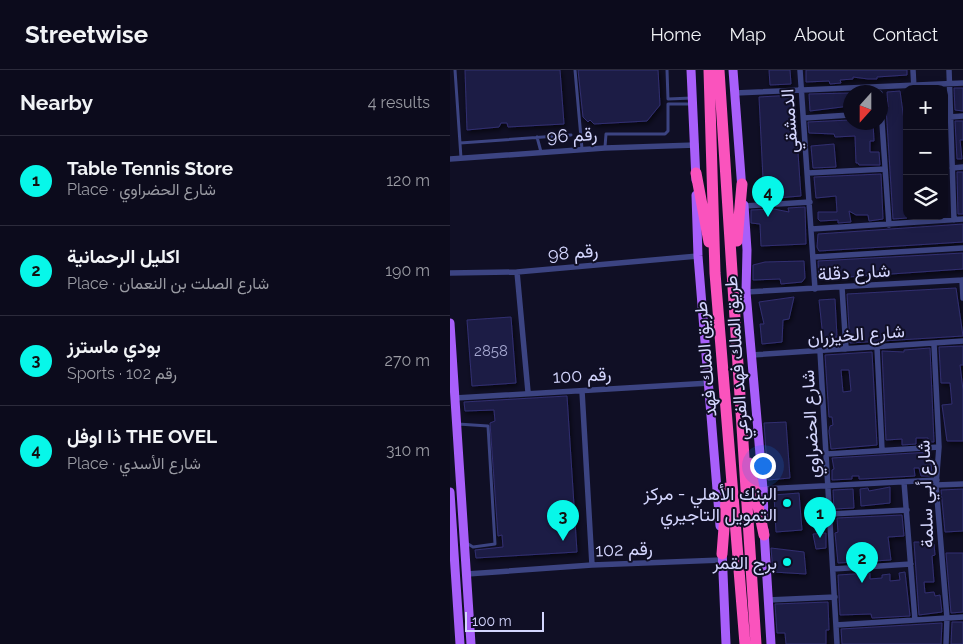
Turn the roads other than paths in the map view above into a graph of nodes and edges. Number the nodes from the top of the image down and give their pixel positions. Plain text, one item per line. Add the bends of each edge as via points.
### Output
1 (455, 70) edge
2 (575, 70) edge
3 (667, 70) edge
4 (691, 70) edge
5 (709, 70) edge
6 (719, 70) edge
7 (733, 70) edge
8 (800, 70) edge
9 (913, 70) edge
10 (949, 70) edge
11 (963, 83) edge
12 (949, 84) junction
13 (888, 85) edge
14 (914, 85) edge
15 (937, 85) edge
16 (903, 86) edge
17 (843, 87) edge
18 (802, 90) junction
19 (735, 93) junction
20 (668, 99) junction
21 (693, 101) junction
22 (668, 104) junction
23 (843, 115) edge
24 (950, 116) junction
25 (963, 116) edge
26 (804, 118) junction
27 (882, 130) edge
28 (571, 135) dead end
29 (537, 137) junction
30 (460, 143) junction
31 (696, 145) junction
32 (605, 148) junction
33 (582, 149) junction
34 (541, 152) junction
35 (461, 158) junction
36 (450, 159) edge
37 (963, 167) edge
38 (952, 168) junction
39 (885, 169) junction
40 (696, 172) junction
41 (808, 173) junction
42 (742, 184) junction
43 (810, 202) junction
44 (744, 206) junction
45 (963, 219) edge
46 (916, 220) edge
47 (948, 220) edge
48 (954, 220) junction
49 (889, 225) junction
50 (812, 229) junction
51 (963, 248) edge
52 (698, 256) junction
53 (814, 257) junction
54 (517, 272) junction
55 (715, 272) junction
56 (450, 273) edge
57 (734, 280) junction
58 (962, 280) edge
59 (842, 288) junction
60 (815, 289) junction
61 (746, 292) junction
62 (963, 298) edge
63 (450, 323) edge
64 (963, 341) edge
65 (934, 344) junction
66 (876, 347) junction
67 (846, 349) junction
68 (820, 351) junction
69 (751, 355) junction
70 (710, 383) junction
71 (582, 391) junction
72 (528, 392) junction
73 (455, 398) junction
74 (456, 424) junction
75 (742, 433) junction
76 (457, 442) junction
77 (939, 447) junction
78 (882, 450) junction
79 (828, 454) junction
80 (450, 462) edge
81 (732, 465) junction
82 (904, 482) junction
83 (937, 482) junction
84 (963, 484) edge
85 (828, 486) junction
86 (763, 489) junction
87 (450, 494) edge
88 (907, 510) junction
89 (830, 514) junction
90 (764, 535) junction
91 (465, 542) junction
92 (722, 557) junction
93 (592, 564) junction
94 (912, 564) junction
95 (833, 568) junction
96 (467, 574) junction
97 (453, 595) edge
98 (835, 597) junction
99 (768, 600) junction
100 (963, 617) edge
101 (947, 618) junction
102 (915, 620) junction
103 (836, 626) junction
104 (460, 644) edge
105 (471, 644) edge
106 (726, 644) edge
107 (745, 644) edge
108 (756, 644) edge
109 (771, 644) edge
110 (837, 644) edge
111 (946, 644) edge

1 - 30 lane
2 - 33 lane
3 - 20 lane
4 - 21 main road, طريق الملك فهد الفرعي
5 - 55 highway, طريق الملك فهد
6 - 57 highway, طريق الملك فهد
7 - 19 main road, طريق الملك فهد الفرعي
8 - 18 street, الدمشقي
9 - 14 street
10 - 12 street
11 - 12 street
12 - 15 street
12 - 24 street
13 - 16 street
17 - 18 street
18 - 19 street
18 - 26 street, الدمشقي
19 - 42 main road, طريق الملك فهد الفرعي
20 - 21 lane
20 - 22 lane
21 - 22 lane
21 - 31 main road, طريق الملك فهد الفرعي
22 - 32 lane via 667,133 606,134
23 - 26 street
24 - 25 street
24 - 38 street
26 - 41 street, الدمشقي
27 - 39 street
28 - 29 lane
29 - 30 lane
29 - 34 lane
30 - 35 lane
31 - 32 street, رقم 96
31 - 40 main road, طريق الملك فهد الفرعي
32 - 33 street, رقم 96
33 - 34 street, رقم 96
34 - 35 street, رقم 96
35 - 36 street, رقم 96
37 - 38 street
38 - 48 street
39 - 41 street
39 - 49 street
40 - 52 main road, طريق الملك فهد الفرعي
40 - 55 highway
41 - 43 street, الدمشقي
42 - 44 main road, طريق الملك فهد الفرعي
42 - 57 highway
43 - 44 street
43 - 50 street, الدمشقي
44 - 61 main road, طريق الملك فهد الفرعي
45 - 48 street
46 - 49 street
47 - 48 street
49 - 50 street
50 - 53 street, الدمشقي
51 - 53 street
52 - 54 street, رقم 98
52 - 70 main road, طريق الملك فهد الفرعي
53 - 60 street, الدمشقي
54 - 56 street, رقم 98
54 - 72 street
55 - 81 highway, طريق الملك فهد
57 - 75 highway, طريق الملك فهد
58 - 59 street, شارع دقلة
58 - 62 street
59 - 60 street, شارع دقلة
59 - 67 street
60 - 61 street, شارع دقلة
61 - 69 main road, طريق الملك فهد الفرعي
63 - 73 main road
64 - 65 street, شارع الخيزران
65 - 66 street, شارع الخيزران
65 - 77 street, شارع أبي سلمة
66 - 67 street, شارع الخيزران
66 - 78 street
67 - 68 street, شارع الخيزران
68 - 69 street, شارع الخيزران
68 - 79 street, شارع الحضراوي
69 - 86 main road, طريق الملك فهد الفرعي
70 - 71 street, رقم 100
70 - 92 main road, طريق الملك فهد الفرعي
71 - 72 street, رقم 100
71 - 93 street
72 - 73 street, رقم 100
73 - 74 main road
74 - 76 main road
74 - 91 lane via 488,426 495,544 473,547
75 - 90 highway
75 - 108 highway, طريق الملك فهد
76 - 80 main road via 455,461
76 - 91 main road
77 - 78 street
77 - 83 street, شارع أبي سلمة
78 - 79 street
79 - 85 street, شارع الحضراوي
81 - 92 highway via 728,470
81 - 107 highway, طريق الملك فهد
82 - 83 street
82 - 85 street
82 - 88 street
83 - 84 street
83 - 101 street, شارع أبي سلمة
85 - 86 street
85 - 89 street, شارع الحضراوي
86 - 90 main road, طريق الملك فهد الفرعي
87 - 97 main road
88 - 89 street
88 - 94 street
89 - 95 street, شارع الحضراوي
90 - 99 main road, طريق الملك فهد الفرعي
91 - 96 main road
92 - 93 street, رقم 102
92 - 106 main road, طريق الملك فهد الفرعي
93 - 96 street, رقم 102
94 - 95 street
94 - 102 street
95 - 98 street, شارع الحضراوي
96 - 105 main road
97 - 104 main road
98 - 99 street
98 - 103 street, شارع الحضراوي
99 - 109 main road, طريق الملك فهد الفرعي
100 - 101 street
101 - 102 street
101 - 111 street, شارع أبي سلمة
102 - 103 street
103 - 110 street, شارع الحضراوي

